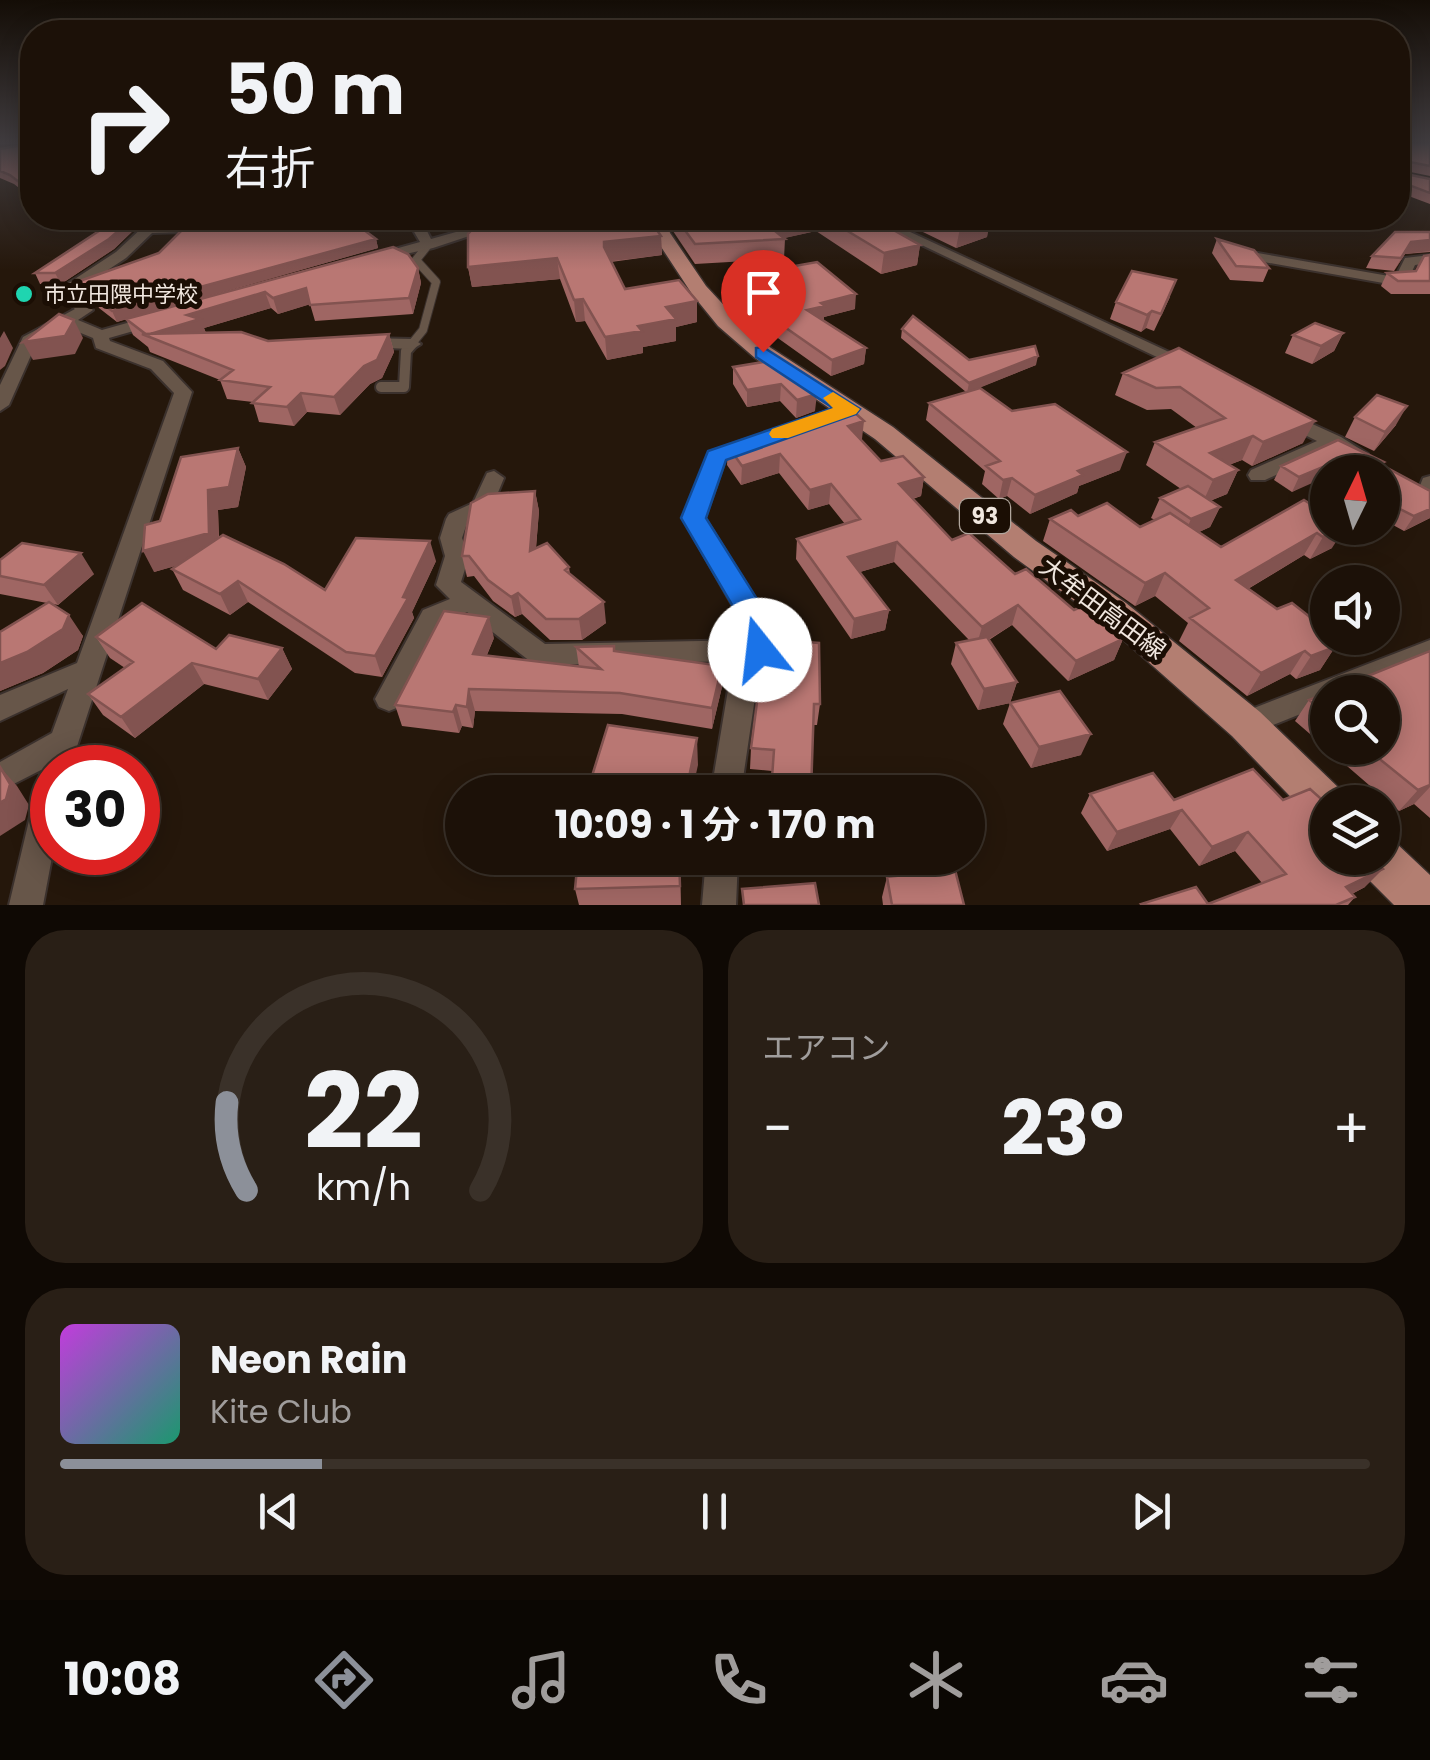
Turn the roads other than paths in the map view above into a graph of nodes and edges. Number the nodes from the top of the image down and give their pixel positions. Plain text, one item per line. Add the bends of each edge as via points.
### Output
1 (143, 230) edge
2 (420, 230) edge
3 (476, 230) edge
4 (660, 230) edge
5 (897, 230) edge
6 (428, 244) junction
7 (1228, 252) edge
8 (1430, 259) edge
9 (370, 260) edge
10 (178, 314) edge
11 (63, 320) junction
12 (101, 335) junction
13 (352, 343) edge
14 (412, 344) junction
15 (1200, 371) edge
16 (381, 388) dead end
17 (0, 405) edge
18 (1267, 405) edge
19 (849, 409) junction
20 (816, 421) edge
21 (782, 433) edge
22 (1334, 441) junction
23 (1360, 455) edge
24 (1258, 475) dead end
25 (494, 478) dead end
26 (469, 601) junction
27 (760, 650) junction
28 (1430, 650) edge
29 (86, 672) junction
30 (389, 699) dead end
31 (0, 709) edge
32 (1246, 724) junction
33 (62, 745) edge
34 (30, 766) edge
35 (729, 775) edge
36 (0, 778) edge
37 (1310, 788) edge
38 (32, 875) edge
39 (721, 875) edge
40 (1396, 875) edge
41 (26, 905) edge
42 (719, 905) edge
43 (1427, 905) edge

1 - 11 street via 122,255 63,293 85,310
2 - 6 street
3 - 6 street
4 - 19 main road, 大牟田高田線 / 93 via 726,321
5 - 15 street
6 - 9 street
6 - 14 lane via 416,260 436,282 423,330
7 - 8 street via 1389,280 1403,277 1410,261
10 - 12 street
11 - 12 street
11 - 17 street via 29,341
12 - 29 street via 102,344 157,366 183,392
13 - 14 street
14 - 16 lane via 404,387
18 - 22 street
19 - 20 street
19 - 32 main road, 大牟田高田線 / 93 via 1114,612
21 - 27 street via 716,456 694,518 766,637
22 - 23 street
22 - 24 street
25 - 26 street via 482,507 457,519 451,538 457,556 448,586
26 - 27 street via 540,655
26 - 30 street via 432,618
27 - 35 street via 743,684
28 - 32 street
29 - 31 street
29 - 33 street
32 - 37 main road, 大牟田高田線 / 93
34 - 36 street
38 - 41 street
39 - 42 street
40 - 43 main road

